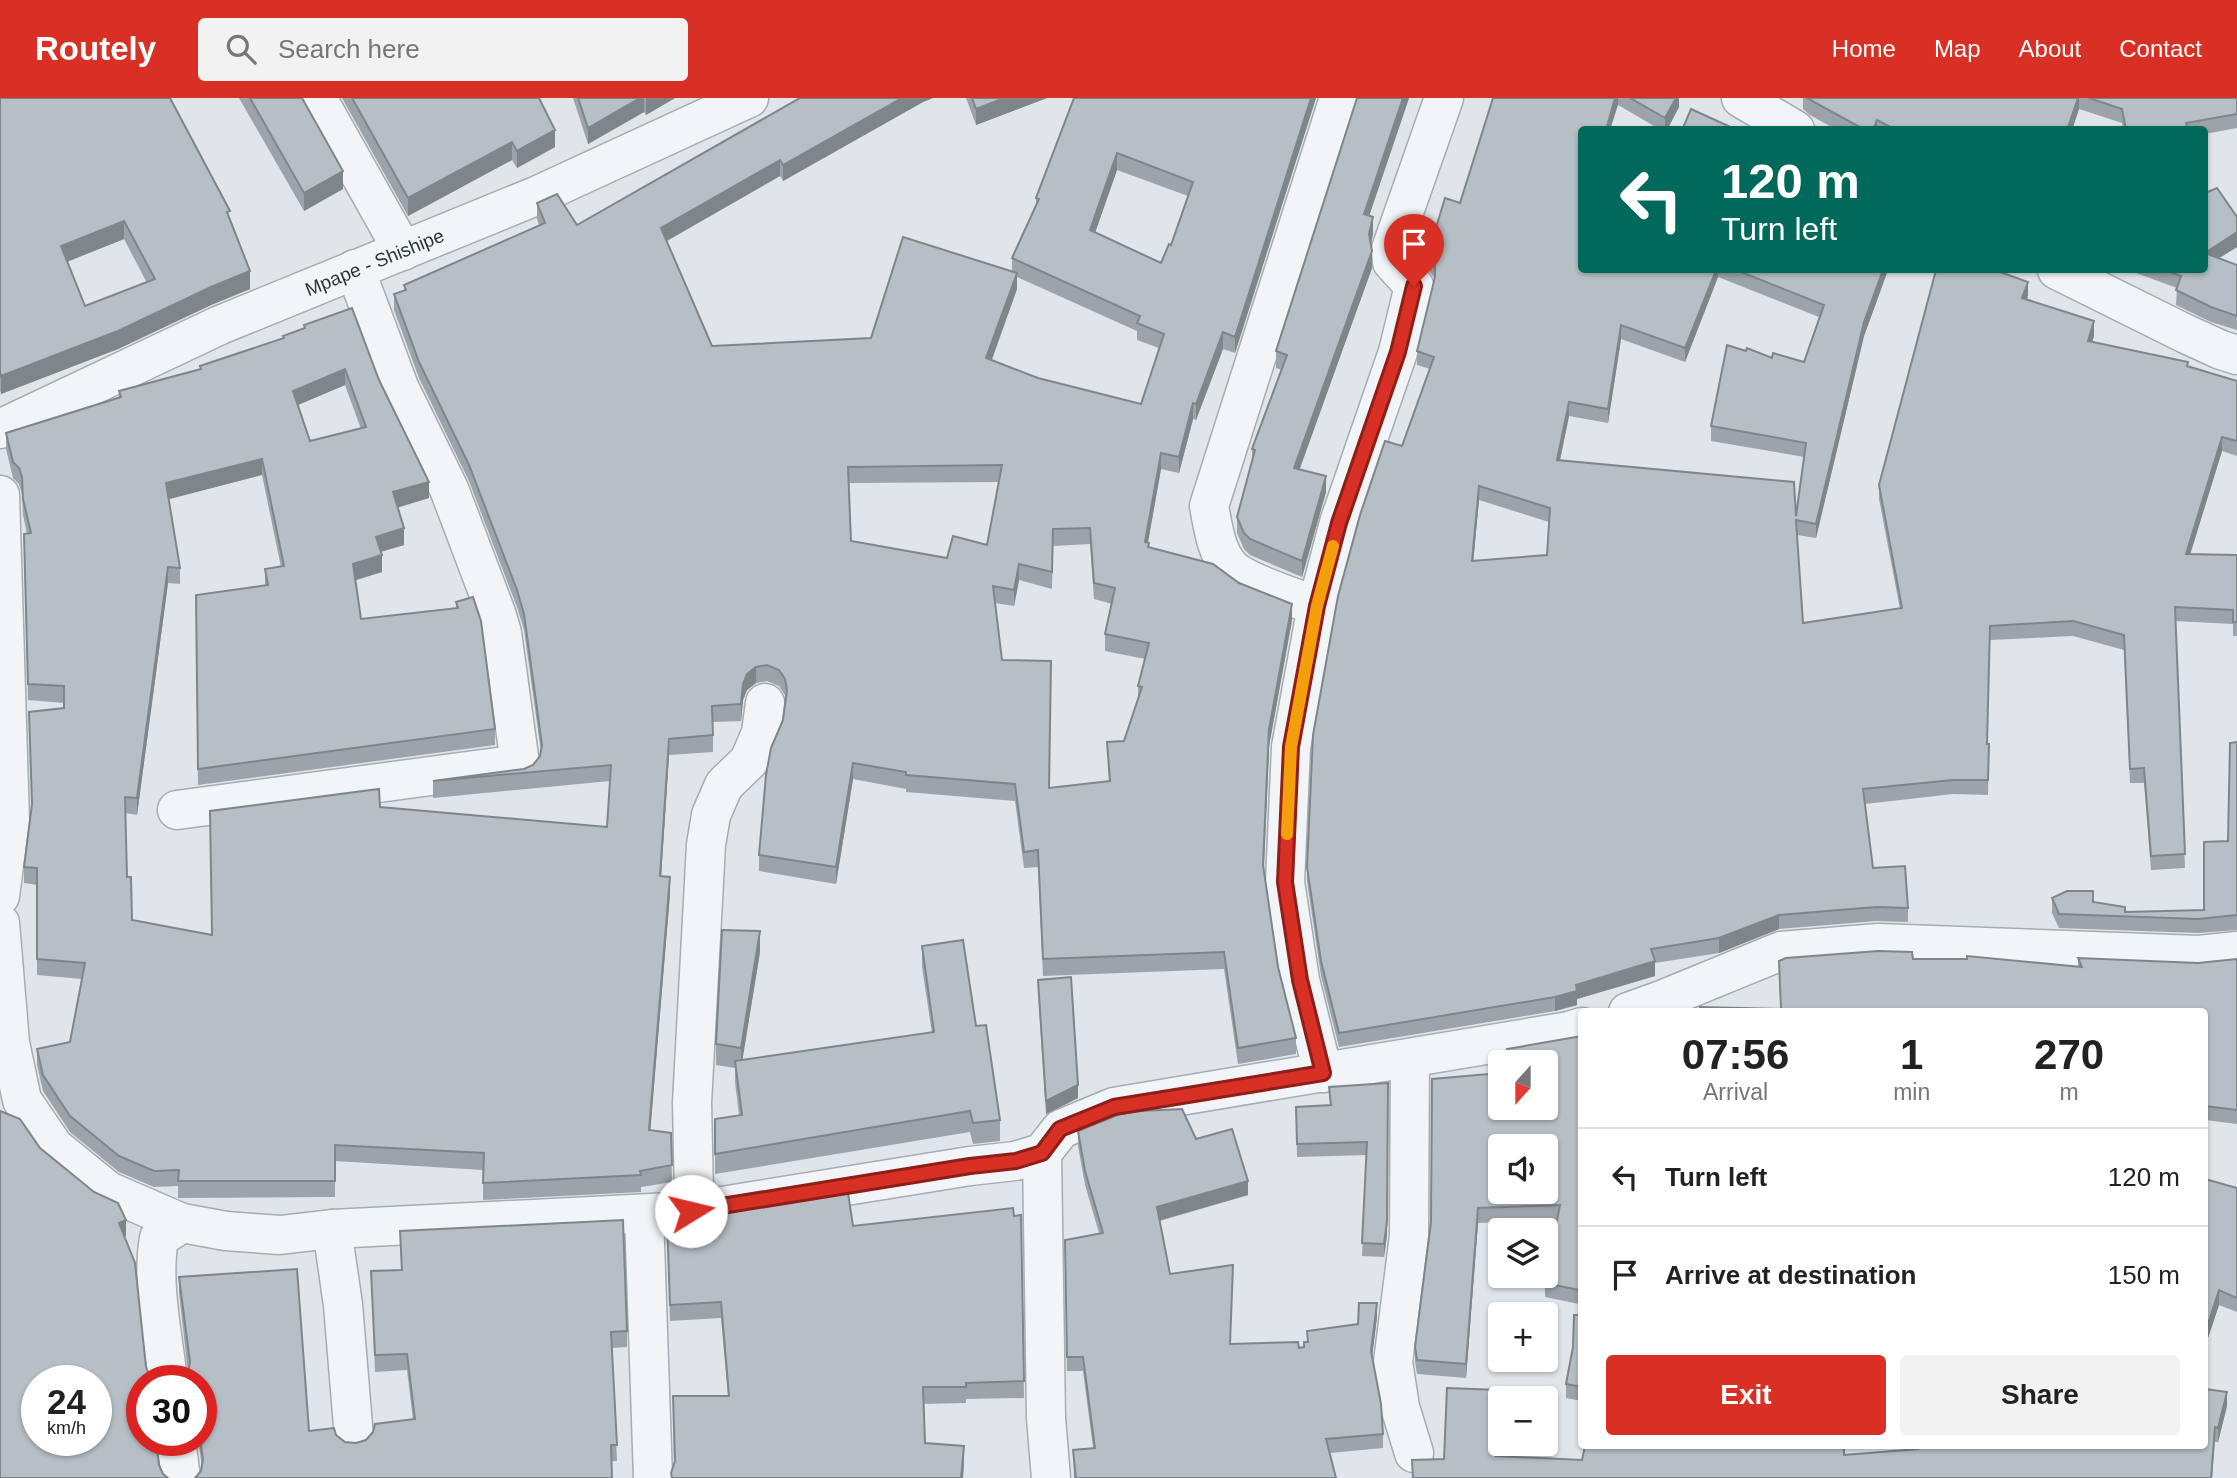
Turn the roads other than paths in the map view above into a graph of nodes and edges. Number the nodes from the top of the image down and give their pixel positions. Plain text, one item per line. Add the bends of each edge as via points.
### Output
1 (317, 98) edge
2 (749, 98) edge
3 (1339, 98) edge
4 (1444, 98) edge
5 (1741, 98) edge
6 (1788, 126) edge
7 (403, 251) junction
8 (355, 269) junction
9 (2063, 273) edge
10 (2237, 355) edge
11 (0, 429) edge
12 (0, 495) edge
13 (1317, 606) junction
14 (765, 703) dead end
15 (177, 810) dead end
16 (0, 896) edge
17 (0, 923) edge
18 (2237, 951) edge
19 (1639, 1008) edge
20 (1578, 1028) edge
21 (1410, 1058) junction
22 (1323, 1073) junction
23 (1042, 1153) junction
24 (691, 1211) junction
25 (644, 1214) junction
26 (182, 1223) junction
27 (332, 1229) junction
28 (167, 1365) edge
29 (354, 1438) dead end
30 (1414, 1453) dead end
31 (178, 1456) edge
32 (181, 1478) edge
33 (653, 1478) edge
34 (1051, 1478) edge

1 - 7 street
2 - 7 street, Mpape - Shishipe
3 - 13 street via 1209,506 1217,544 1232,570
4 - 13 street via 1391,249 1392,262 1414,286 1398,352 1339,523
5 - 6 street
7 - 8 street, Mpape - Shishipe
8 - 11 street, Mpape - Shishipe via 220,325
8 - 15 street via 399,387 449,489 496,613 520,764
9 - 10 street
12 - 16 street via 10,821
13 - 22 street via 1291,747 1285,882 1300,980
14 - 24 street via 761,733 749,761 724,785 711,815 706,845
17 - 26 street via 10,1043 22,1100 54,1147 108,1191
18 - 19 street via 2199,955 1878,943 1780,951
20 - 21 street
21 - 22 street
21 - 30 street via 1409,1236 1392,1362
22 - 23 street via 1114,1107 1060,1129
23 - 24 street via 1016,1161
23 - 34 street
24 - 25 street
25 - 27 street
25 - 33 street
26 - 27 street via 280,1235
26 - 28 street via 159,1238 156,1257
27 - 29 street
31 - 32 street

